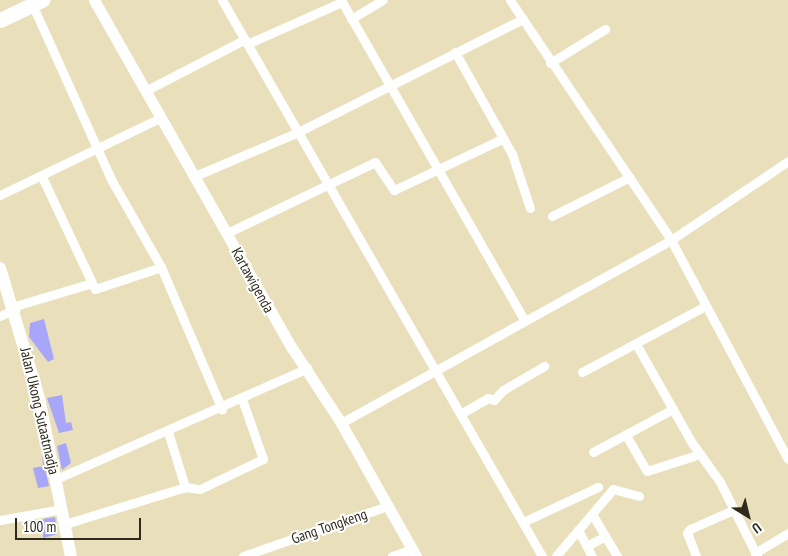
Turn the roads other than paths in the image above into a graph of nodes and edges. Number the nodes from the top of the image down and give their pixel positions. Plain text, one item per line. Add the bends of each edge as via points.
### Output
1 (94, 0) edge
2 (222, 0) edge
3 (383, 0) edge
4 (510, 0) edge
5 (341, 1) edge
6 (37, 2) edge
7 (523, 19) junction
8 (0, 20) edge
9 (351, 20) junction
10 (605, 29) dead end
11 (246, 42) junction
12 (454, 52) junction
13 (550, 63) junction
14 (387, 84) junction
15 (145, 91) junction
16 (160, 118) junction
17 (296, 133) junction
18 (502, 139) junction
19 (98, 150) junction
20 (788, 161) edge
21 (435, 172) junction
22 (195, 176) junction
23 (630, 176) junction
24 (42, 177) junction
25 (326, 185) junction
26 (0, 195) edge
27 (530, 208) dead end
28 (552, 216) dead end
29 (226, 232) junction
30 (671, 240) junction
31 (161, 266) junction
32 (0, 268) edge
33 (92, 283) junction
34 (705, 306) junction
35 (15, 308) junction
36 (0, 316) edge
37 (524, 320) junction
38 (636, 344) junction
39 (544, 366) dead end
40 (308, 368) junction
41 (438, 368) junction
42 (582, 372) dead end
43 (242, 399) junction
44 (222, 409) junction
45 (673, 409) junction
46 (462, 413) junction
47 (341, 423) junction
48 (168, 432) junction
49 (627, 437) junction
50 (593, 452) dead end
51 (700, 454) junction
52 (788, 459) edge
53 (56, 479) junction
54 (185, 487) junction
55 (598, 487) dead end
56 (639, 496) dead end
57 (387, 506) junction
58 (62, 509) junction
59 (733, 510) junction
60 (592, 514) junction
61 (0, 520) edge
62 (523, 522) junction
63 (65, 524) junction
64 (578, 530) junction
65 (788, 533) edge
66 (605, 536) junction
67 (587, 546) junction
68 (414, 553) edge
69 (756, 554) edge
70 (71, 556) edge
71 (243, 556) edge
72 (392, 556) edge
73 (542, 556) edge
74 (556, 556) edge
75 (592, 556) edge
76 (617, 556) edge
77 (696, 556) edge

1 - 15 street, Kartawigenda
2 - 11 street
3 - 9 street
4 - 7 street
5 - 9 street
5 - 11 street
6 - 8 main road
6 - 19 street
7 - 12 street
7 - 13 street
9 - 14 street
10 - 13 street
11 - 15 street
11 - 17 street
12 - 14 street
12 - 18 street
13 - 23 street
14 - 17 street
14 - 21 street
15 - 16 street, Kartawigenda
16 - 19 street
16 - 22 street, Kartawigenda
17 - 22 street
17 - 25 street
18 - 21 street
18 - 27 street via 512,154
19 - 24 street
19 - 31 street
20 - 30 street
21 - 25 street via 394,190 375,162
21 - 37 street
22 - 29 street, Kartawigenda
23 - 28 street
23 - 30 street
24 - 26 street
24 - 33 street
25 - 29 street
25 - 41 street
29 - 40 street, Kartawigenda via 292,348
30 - 34 street
30 - 37 street
31 - 33 street via 95,289
31 - 44 street
32 - 35 main road, Jalan Ukong Sutaatmadja
33 - 35 street
34 - 38 street
34 - 52 street
35 - 36 street
35 - 53 main road, Jalan Ukong Sutaatmadja
37 - 41 street
38 - 42 street
38 - 45 street
39 - 46 street via 503,390 494,400 488,398
40 - 43 street
40 - 47 street, Kartawigenda
41 - 46 street
41 - 47 street
43 - 44 street
43 - 54 street via 263,459 200,489
44 - 48 street
45 - 49 street
45 - 51 street
46 - 62 street
47 - 57 street, Kartawigenda
48 - 53 street
48 - 54 street
49 - 50 street
49 - 51 street via 647,471
51 - 59 street
53 - 58 main road, Jalan Ukong Sutaatmadja
54 - 63 street
55 - 62 street
56 - 60 street via 616,487
57 - 68 street, Kartawigenda
57 - 71 street, Gang Tongkeng
58 - 61 street
58 - 63 main road, Jalan Ukong Sutaatmadja
59 - 69 street
59 - 77 street via 690,529 687,534
60 - 64 street
60 - 66 street
62 - 73 street
63 - 70 main road, Jalan Ukong Sutaatmadja
64 - 67 street
64 - 74 street
65 - 69 street
66 - 67 street
66 - 76 street
67 - 75 street
68 - 72 street

